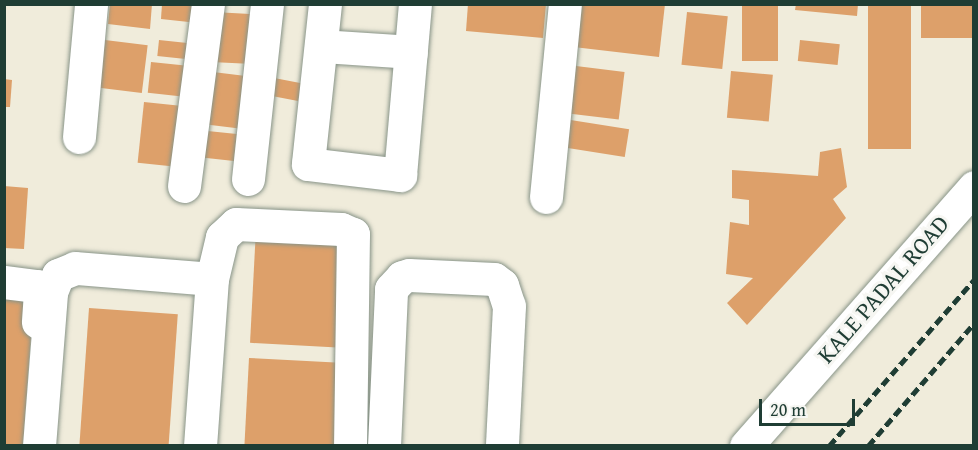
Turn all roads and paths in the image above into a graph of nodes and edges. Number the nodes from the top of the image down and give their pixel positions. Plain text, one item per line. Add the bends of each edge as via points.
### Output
1 (91, 4) edge
2 (208, 4) edge
3 (267, 4) edge
4 (326, 4) edge
5 (415, 4) edge
6 (565, 4) edge
7 (321, 46) junction
8 (411, 52) junction
9 (79, 137) dead end
10 (248, 178) dead end
11 (184, 186) dead end
12 (974, 187) edge
13 (546, 197) dead end
14 (212, 279) junction
15 (4, 282) edge
16 (28, 446) edge
17 (39, 446) edge
18 (200, 446) edge
19 (350, 446) edge
20 (384, 446) edge
21 (502, 446) edge
22 (746, 446) edge

1 - 9 street
2 - 11 street
3 - 10 street
4 - 7 street
5 - 8 street
6 - 13 street
7 - 8 street
7 - 8 street via 308,164 400,175
12 - 22 street, KALE PADAL ROAD
14 - 17 street via 75,268 58,275 51,292
14 - 18 street
14 - 19 street via 222,237 236,224 341,229 353,234
15 - 16 street via 32,284 40,292
20 - 21 street via 391,289 409,275 494,279 502,285 510,306

